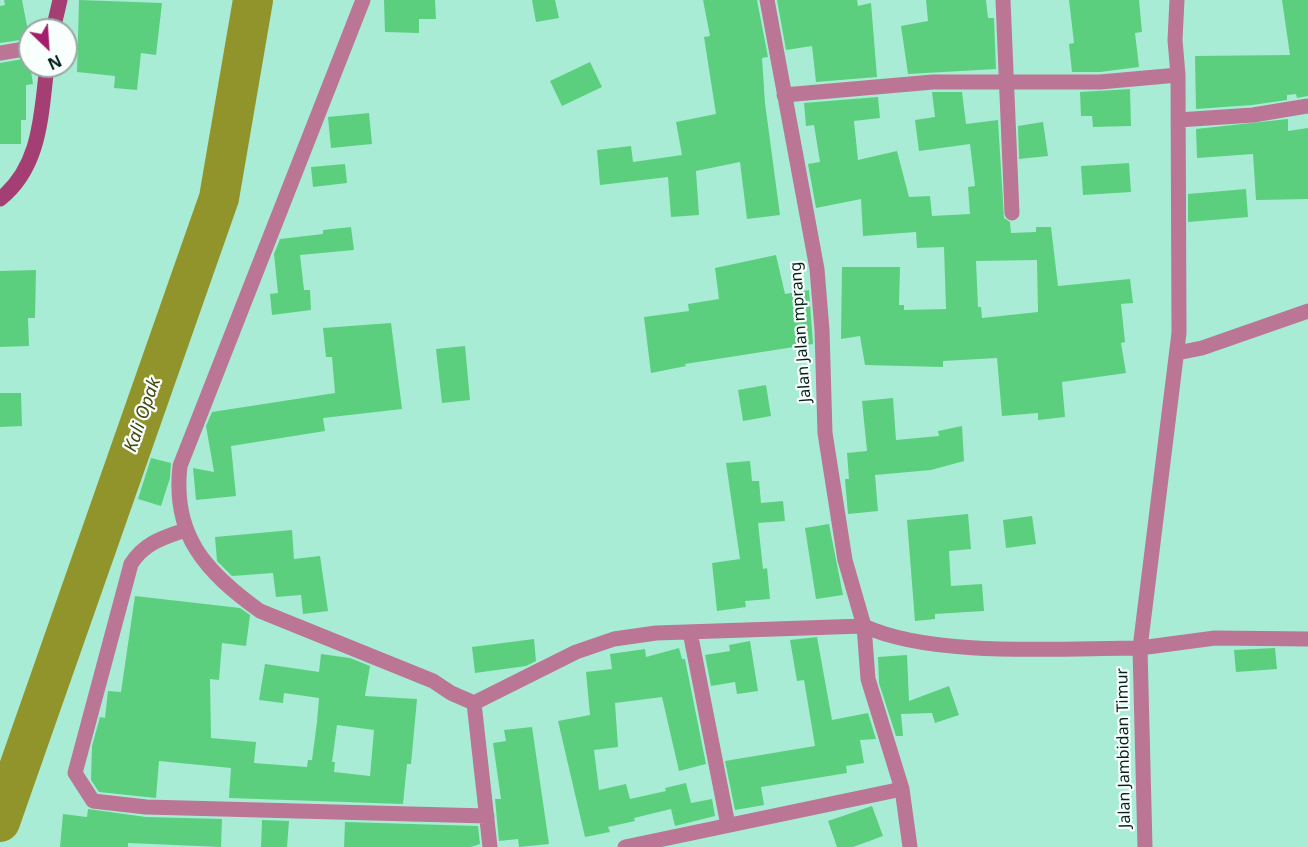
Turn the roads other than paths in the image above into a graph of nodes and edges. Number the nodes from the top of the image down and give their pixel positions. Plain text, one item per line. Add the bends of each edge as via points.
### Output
1 (60, 0) edge
2 (363, 0) edge
3 (767, 0) edge
4 (1003, 0) edge
5 (1177, 0) edge
6 (56, 18) edge
7 (18, 50) edge
8 (0, 53) edge
9 (1178, 75) junction
10 (46, 78) edge
11 (1005, 82) junction
12 (784, 95) junction
13 (1308, 106) edge
14 (1178, 120) junction
15 (0, 200) edge
16 (1012, 213) dead end
17 (1308, 311) edge
18 (1177, 353) junction
19 (185, 530) junction
20 (864, 626) junction
21 (690, 632) junction
22 (1308, 639) edge
23 (1140, 648) junction
24 (474, 703) junction
25 (902, 789) junction
26 (487, 816) junction
27 (728, 825) junction
28 (662, 843) edge
29 (490, 847) edge
30 (625, 847) edge
31 (910, 847) edge
32 (1145, 847) edge

1 - 6 main road
2 - 19 street via 180,466 178,498
3 - 12 street, Jalan Jalan mprang
4 - 11 street
5 - 9 street, Jalan Jambidan Timur via 1174,40
7 - 8 street
9 - 11 street
9 - 14 street, Jalan Jambidan Timur
10 - 15 main road via 38,139 26,172
11 - 12 street via 933,82
11 - 16 street
12 - 20 street, Jalan Jalan mprang via 817,269 825,433 831,473 845,560
13 - 14 street
14 - 18 street, Jalan Jambidan Timur
17 - 18 street
18 - 23 street, Jalan Jambidan Timur
19 - 24 street via 210,569 260,611 433,681
19 - 26 street via 153,541 139,551 131,564 75,772 93,801 146,807
20 - 21 street
20 - 23 street via 885,636 933,644
20 - 25 street, Jalan Jalan mprang via 868,679
21 - 24 street via 614,639 576,652
21 - 27 street
22 - 23 street via 1215,638
23 - 32 street, Jalan Jambidan Timur
24 - 26 street
25 - 27 street
25 - 31 street, Jalan Jalan mprang
26 - 29 street
27 - 28 street
28 - 30 street

